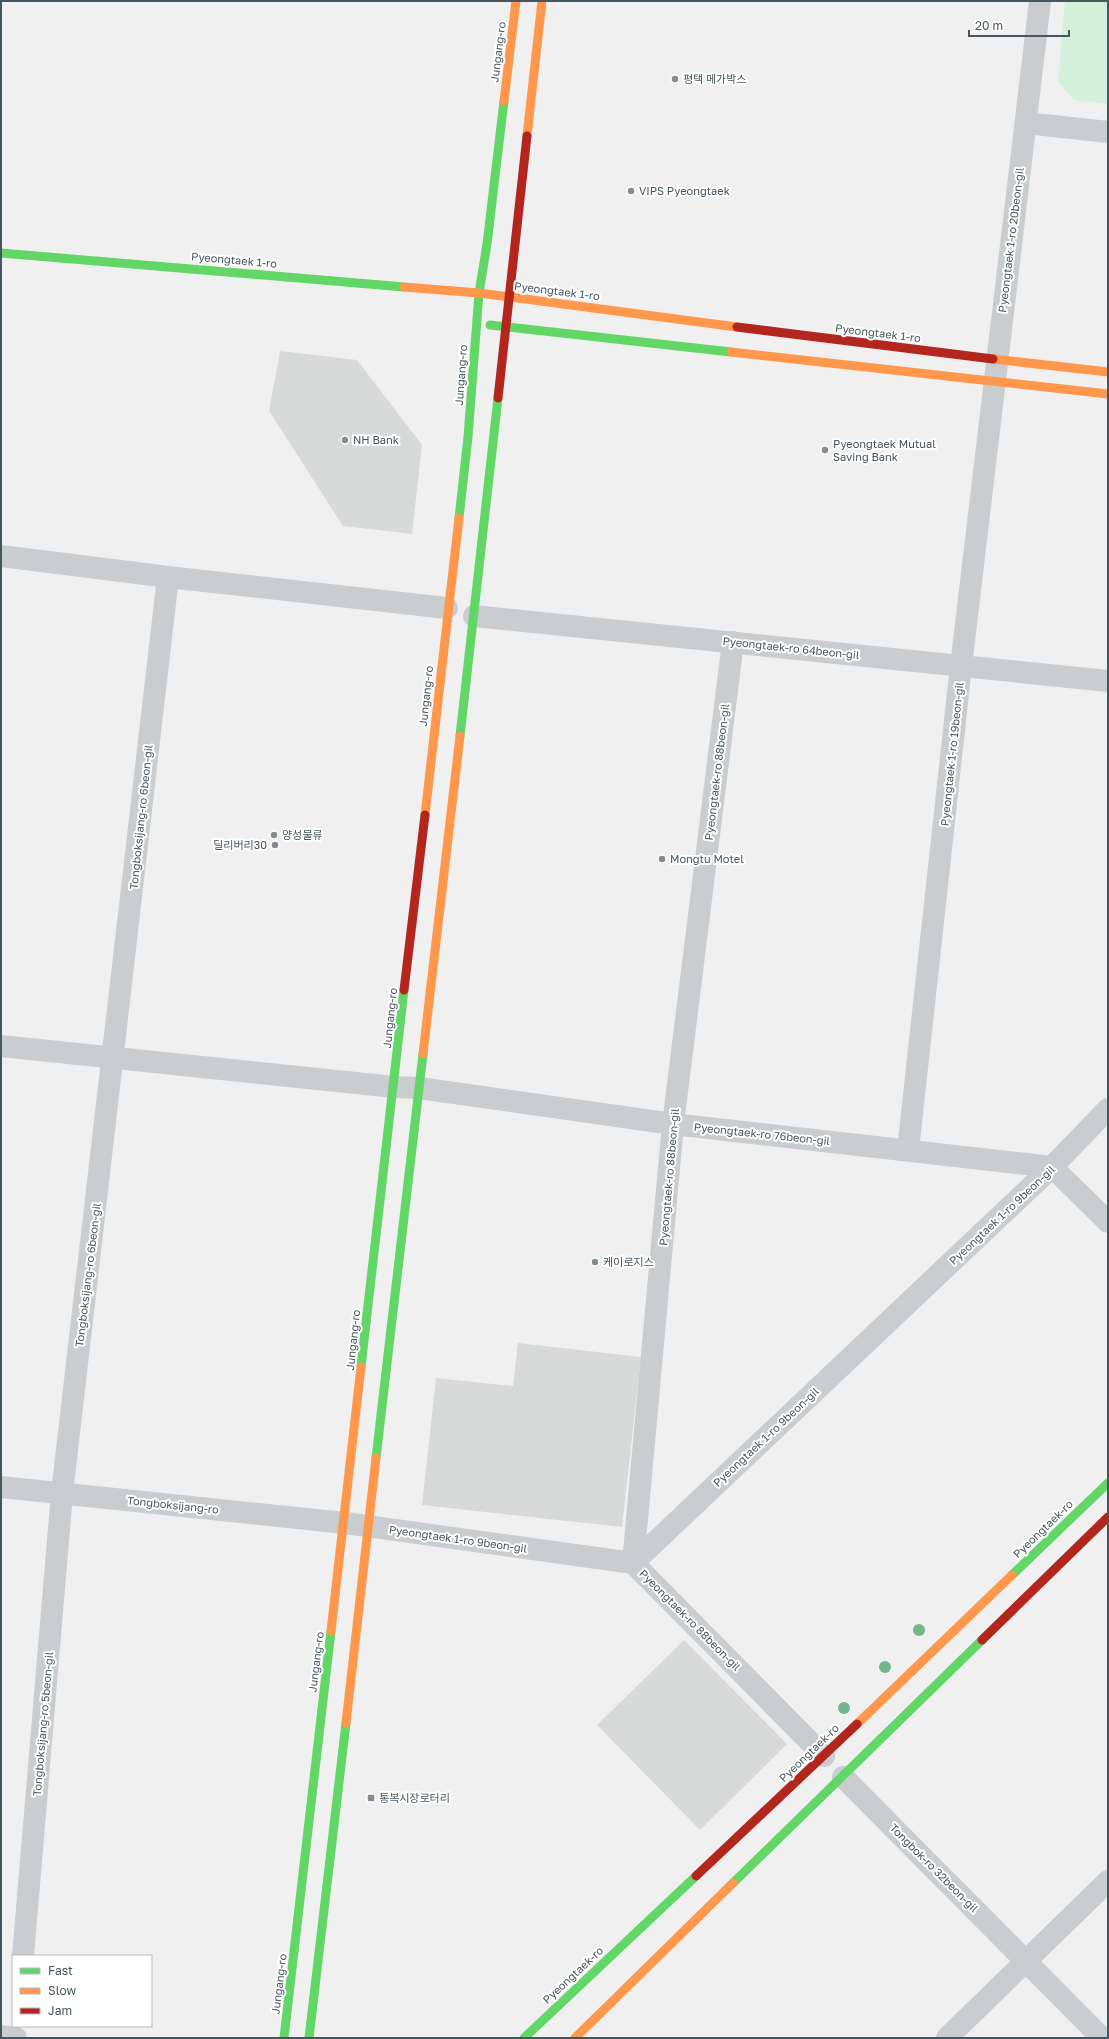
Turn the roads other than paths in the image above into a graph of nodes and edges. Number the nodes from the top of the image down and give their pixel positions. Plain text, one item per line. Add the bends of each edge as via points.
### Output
1 (516, 1) edge
2 (542, 1) edge
3 (1040, 1) edge
4 (1026, 122) junction
5 (1108, 132) edge
6 (1, 253) edge
7 (479, 293) junction
8 (508, 297) junction
9 (477, 323) junction
10 (505, 326) junction
11 (997, 358) junction
12 (1108, 372) edge
13 (994, 380) junction
14 (1108, 394) edge
15 (1, 556) edge
16 (168, 577) junction
17 (448, 608) junction
18 (474, 616) junction
19 (733, 642) junction
20 (961, 666) junction
21 (1108, 681) edge
22 (1, 1046) edge
23 (114, 1057) junction
24 (394, 1087) junction
25 (419, 1088) junction
26 (1108, 1109) edge
27 (673, 1124) junction
28 (908, 1150) junction
29 (1052, 1167) junction
30 (1108, 1222) edge
31 (1108, 1483) edge
32 (1, 1487) edge
33 (62, 1493) junction
34 (1108, 1517) edge
35 (345, 1523) junction
36 (368, 1527) junction
37 (633, 1562) junction
38 (824, 1756) junction
39 (843, 1776) junction
40 (1108, 1882) edge
41 (23, 1955) edge
42 (1025, 1960) junction
43 (17, 2027) edge
44 (1, 2036) edge
45 (16, 2038) edge
46 (284, 2038) edge
47 (309, 2038) edge
48 (524, 2038) edge
49 (575, 2038) edge
50 (947, 2038) edge
51 (1102, 2038) edge

1 - 7 street, Jungang-ro
2 - 8 street
3 - 4 street, Pyeongtaek 1-ro 20beon-gil
4 - 5 street
4 - 11 street, Pyeongtaek 1-ro 20beon-gil
6 - 7 street, Pyeongtaek 1-ro
7 - 8 street, Pyeongtaek 1-ro
7 - 9 street, Jungang-ro
8 - 10 street
8 - 11 street, Pyeongtaek 1-ro via 878,346
9 - 10 street
9 - 17 street, Jungang-ro via 468,437
10 - 13 street
10 - 18 street
11 - 12 street, Pyeongtaek 1-ro
11 - 13 street, Pyeongtaek 1-ro 19beon-gil
13 - 14 street
13 - 20 street, Pyeongtaek 1-ro 19beon-gil
15 - 16 street
16 - 17 street
16 - 23 street, Tongboksijang-ro 6beon-gil
17 - 24 street, Jungang-ro
18 - 19 street, Pyeongtaek-ro 64beon-gil
18 - 25 street
19 - 20 street, Pyeongtaek-ro 64beon-gil
19 - 27 street, Pyeongtaek-ro 88beon-gil
20 - 21 street, Pyeongtaek-ro 64beon-gil
20 - 28 street, Pyeongtaek 1-ro 19beon-gil
22 - 23 street
23 - 24 street
23 - 33 street, Tongboksijang-ro 6beon-gil
24 - 25 street, Pyeongtaek-ro 76beon-gil
24 - 35 street, Jungang-ro
25 - 27 street, Pyeongtaek-ro 76beon-gil
25 - 36 street
26 - 29 street, Pyeongtaek 1-ro 9beon-gil
27 - 28 street, Pyeongtaek-ro 76beon-gil
27 - 37 street, Pyeongtaek-ro 88beon-gil
28 - 29 street, Pyeongtaek-ro 76beon-gil
29 - 30 street
29 - 37 street, Pyeongtaek 1-ro 9beon-gil
31 - 38 street, Pyeongtaek-ro
32 - 33 street, Tongboksijang-ro
33 - 35 street, Tongboksijang-ro
33 - 41 street, Tongboksijang-ro 5beon-gil
34 - 39 street
35 - 36 street, Pyeongtaek 1-ro 9beon-gil
35 - 46 street, Jungang-ro
36 - 37 street, Pyeongtaek 1-ro 9beon-gil
36 - 47 street
37 - 38 street, Pyeongtaek-ro 88beon-gil
38 - 48 street, Pyeongtaek-ro
39 - 42 street, Tongbok-ro 32beon-gil
39 - 49 street
40 - 42 street
42 - 50 street
42 - 51 street, Tongbok-ro 32beon-gil
43 - 45 street
44 - 45 street

